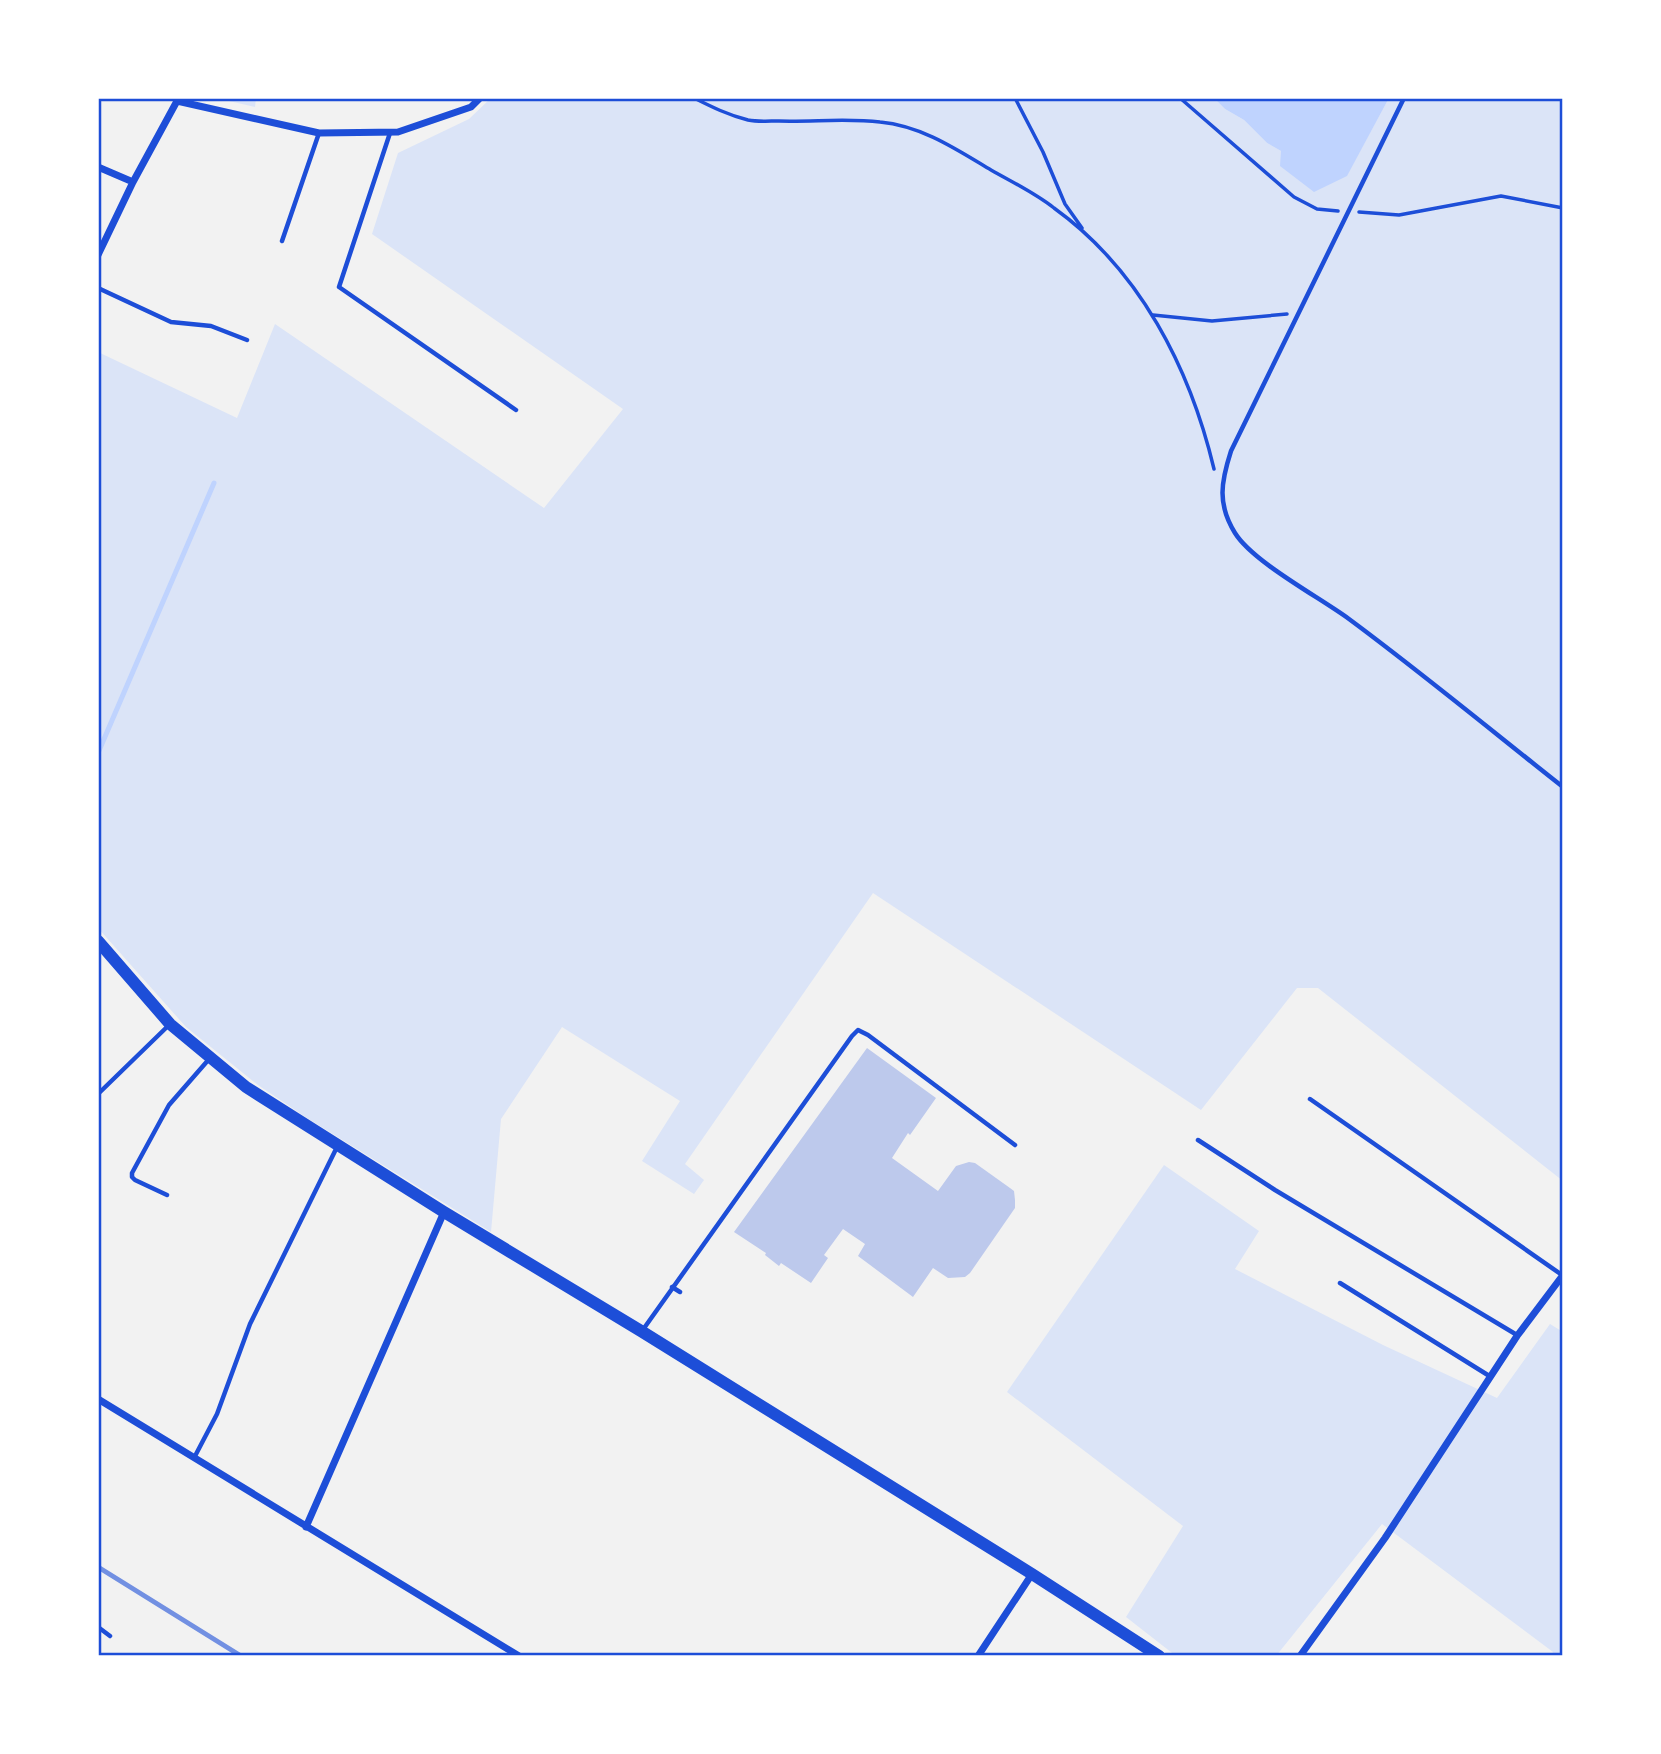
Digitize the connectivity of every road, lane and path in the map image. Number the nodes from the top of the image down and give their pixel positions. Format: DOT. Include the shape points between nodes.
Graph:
graph roads {
  1 [pos="480,98"];
  2 [pos="694,98"];
  3 [pos="1015,98"];
  4 [pos="1180,98"];
  5 [pos="1404,98"];
  6 [pos="178,99"];
  7 [pos="390,132"];
  8 [pos="319,134"];
  9 [pos="98,167"];
  10 [pos="133,181"];
  11 [pos="1563,208"];
  12 [pos="1349,211"];
  13 [pos="1087,235"];
  14 [pos="282,241"];
  15 [pos="98,255"];
  16 [pos="98,288"];
  17 [pos="1300,311"];
  18 [pos="1153,314"];
  19 [pos="247,341"];
  20 [pos="516,410"];
  21 [pos="1222,505"];
  22 [pos="1563,787"];
  23 [pos="98,941"];
  24 [pos="170,1024"];
  25 [pos="211,1057"];
  26 [pos="98,1094"];
  27 [pos="1310,1099"];
  28 [pos="1198,1140"];
  29 [pos="338,1145"];
  30 [pos="1015,1145"];
  31 [pos="167,1195"];
  32 [pos="444,1212"];
  33 [pos="703,1243"];
  34 [pos="709,1248"];
  35 [pos="1563,1275"];
  36 [pos="1340,1283"];
  37 [pos="672,1287"];
  38 [pos="680,1292"];
  39 [pos="641,1331"];
  40 [pos="1517,1336"];
  41 [pos="1492,1377"];
  42 [pos="98,1399"];
  43 [pos="194,1458"];
  44 [pos="306,1527"];
  45 [pos="1032,1574"];
  46 [pos="98,1628"];
  47 [pos="110,1636"];
  48 [pos="519,1656"];
  49 [pos="978,1656"];
  50 [pos="1159,1656"];
  51 [pos="1300,1656"];
  1 -- 7 [label="street" via="471,107"];
  2 -- 13 [label="path" via="751,121 881,122 918,131 1053,207"];
  3 -- 13 [label="path" via="1065,204"];
  4 -- 12 [label="path" via="1294,197 1317,209"];
  5 -- 12 [label="lane"];
  6 -- 8 [label="street"];
  6 -- 10 [label="street"];
  7 -- 8 [label="street"];
  7 -- 20 [label="lane" via="339,287"];
  8 -- 14 [label="lane"];
  9 -- 10 [label="street"];
  10 -- 15 [label="street"];
  11 -- 12 [label="path" via="1501,196 1399,215"];
  12 -- 17 [label="lane"];
  13 -- 18 [label="path"];
  16 -- 19 [label="lane" via="171,322 211,326"];
  17 -- 18 [label="path" via="1212,321"];
  17 -- 21 [label="lane" via="1231,452 1222,478"];
  18 -- 21 [label="path" via="1173,349 1205,428"];
  21 -- 22 [label="lane" via="1236,534 1254,554 1348,618"];
  23 -- 24 [label="main road"];
  24 -- 25 [label="main road"];
  24 -- 26 [label="lane"];
  25 -- 29 [label="main road" via="246,1087"];
  25 -- 31 [label="lane" via="169,1105 132,1173 135,1180"];
  27 -- 35 [label="lane"];
  28 -- 40 [label="lane"];
  29 -- 32 [label="main road"];
  29 -- 43 [label="lane" via="250,1324 217,1414"];
  30 -- 33 [label="lane" via="858,1030"];
  32 -- 39 [label="main road"];
  32 -- 44 [label="street"];
  33 -- 34 [label="lane"];
  33 -- 37 [label="lane"];
  35 -- 40 [label="street"];
  36 -- 41 [label="lane"];
  37 -- 38 [label="lane"];
  37 -- 39 [label="lane"];
  39 -- 45 [label="main road"];
  40 -- 41 [label="street"];
  41 -- 51 [label="street"];
  42 -- 43 [label="street"];
  43 -- 44 [label="street"];
  44 -- 48 [label="street"];
  45 -- 49 [label="street"];
  45 -- 50 [label="main road"];
  46 -- 47 [label="lane"];
}
